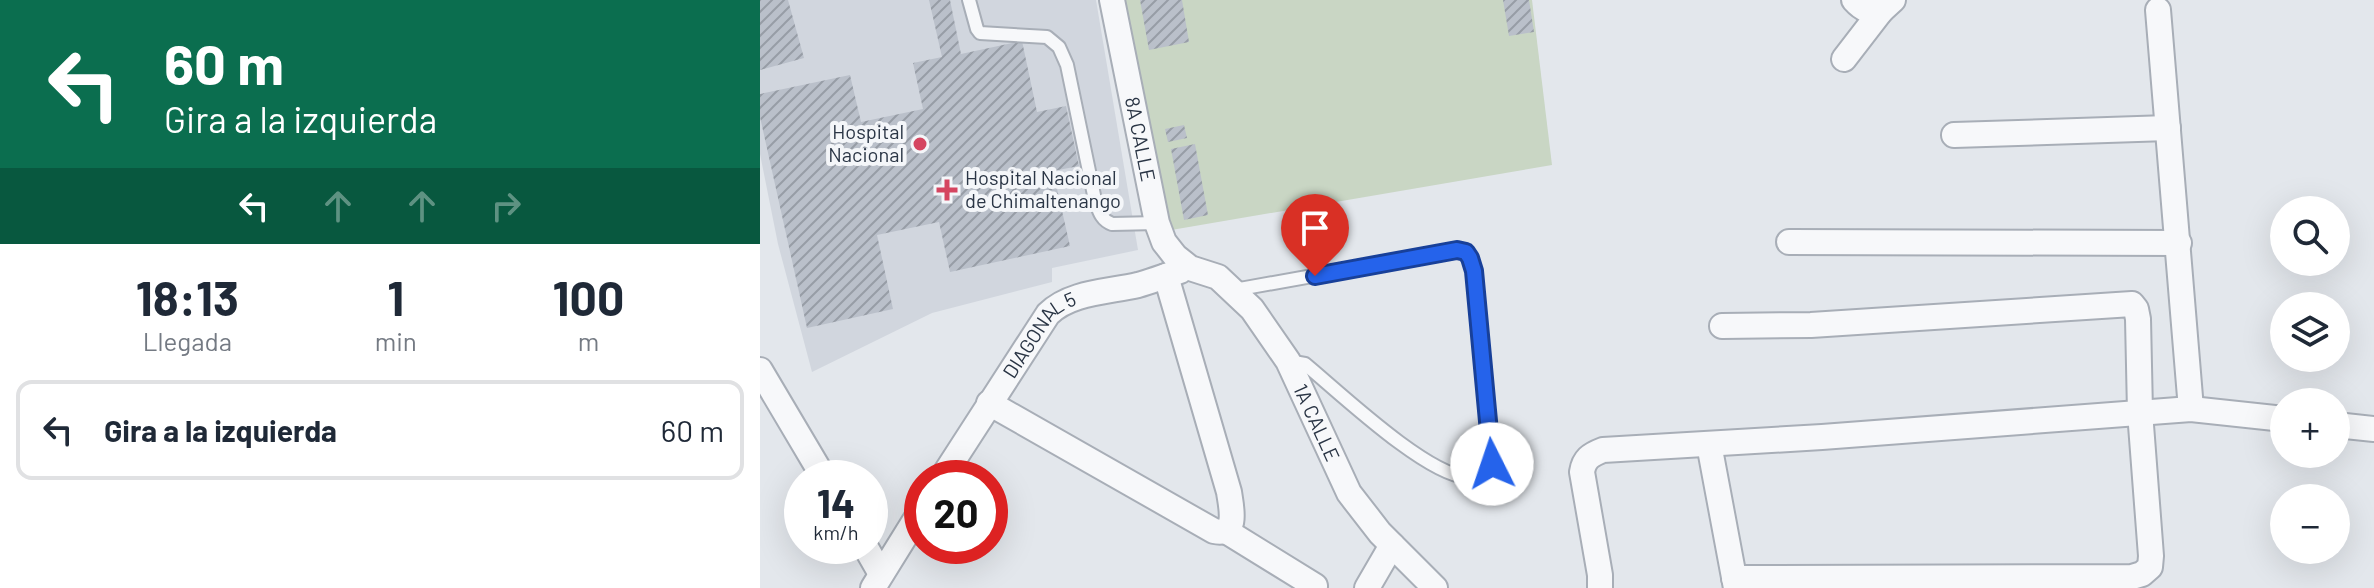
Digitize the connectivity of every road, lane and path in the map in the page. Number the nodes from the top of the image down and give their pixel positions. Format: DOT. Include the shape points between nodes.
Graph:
graph roads {
  1 [pos="969,0"];
  2 [pos="1112,0"];
  3 [pos="1854,0"];
  4 [pos="1887,5"];
  5 [pos="2158,10"];
  6 [pos="1844,59"];
  7 [pos="2168,128"];
  8 [pos="1954,135"];
  9 [pos="1157,223"];
  10 [pos="1789,242"];
  11 [pos="2179,243"];
  12 [pos="1190,268"];
  13 [pos="1166,276"];
  14 [pos="1232,290"];
  15 [pos="1722,326"];
  16 [pos="1288,361"];
  17 [pos="760,370"];
  18 [pos="989,403"];
  19 [pos="2191,409"];
  20 [pos="2140,412"];
  21 [pos="2270,417"];
  22 [pos="2350,426"];
  23 [pos="2374,429"];
  24 [pos="1709,444"];
  25 [pos="813,460"];
  26 [pos="953,460"];
  27 [pos="1226,531"];
  28 [pos="904,538"];
  29 [pos="1392,545"];
  30 [pos="877,581"];
  31 [pos="1735,583"];
  32 [pos="1315,586"];
  33 [pos="1367,588"];
  34 [pos="1435,588"];
  35 [pos="1600,588"];
  1 -- 9 [label="lane" via="980,33 1047,37 1059,47 1101,216 1112,224"];
  2 -- 9 [label="street, 8A CALLE"];
  3 -- 4 [label="street" via="1869,11"];
  4 -- 6 [label="street"];
  5 -- 7 [label="street"];
  7 -- 8 [label="street"];
  7 -- 11 [label="street"];
  9 -- 12 [label="street, 8A CALLE" via="1164,242"];
  10 -- 11 [label="street"];
  11 -- 19 [label="street"];
  12 -- 13 [label="street, DIAGONAL 5"];
  12 -- 14 [label="street, 1A CALLE" via="1218,277"];
  13 -- 18 [label="street, DIAGONAL 5" via="1058,304"];
  13 -- 27 [label="street" via="1229,492 1232,521"];
  14 -- 16 [label="street, 1A CALLE"];
  14 -- 16 [label="lane" via="1466,252 1474,271 1492,464 1470,477 1451,474 1411,451 1305,364"];
  15 -- 20 [label="street" via="2132,304 2138,319"];
  16 -- 29 [label="street, 1A CALLE" via="1349,493"];
  17 -- 25 [label="street"];
  18 -- 26 [label="street, DIAGONAL 5"];
  18 -- 27 [label="street" via="1214,531"];
  19 -- 20 [label="street"];
  19 -- 21 [label="street"];
  20 -- 24 [label="street"];
  20 -- 31 [label="street" via="2151,556 2150,567 2142,574"];
  22 -- 23 [label="street"];
  24 -- 31 [label="street"];
  24 -- 35 [label="street" via="1603,450 1584,462"];
  27 -- 32 [label="street"];
  28 -- 30 [label="street"];
  29 -- 33 [label="street"];
  29 -- 34 [label="street, 1A CALLE"];
}
